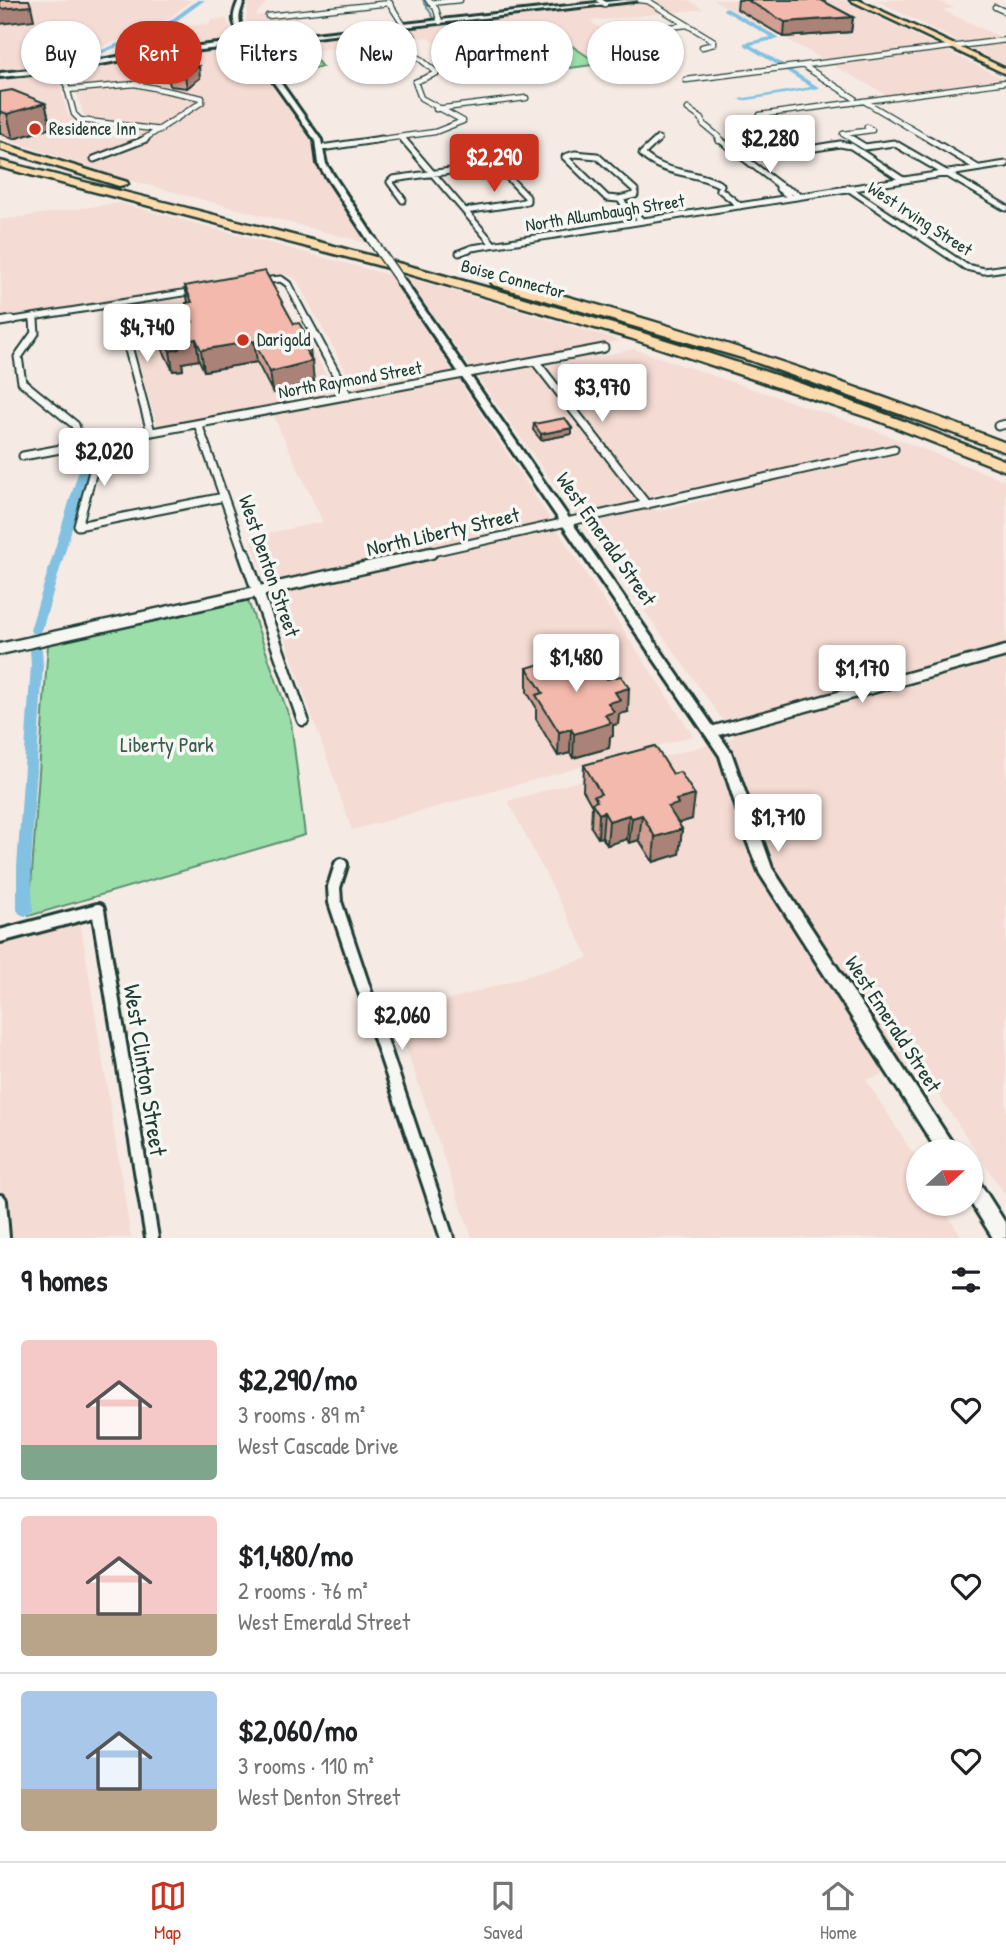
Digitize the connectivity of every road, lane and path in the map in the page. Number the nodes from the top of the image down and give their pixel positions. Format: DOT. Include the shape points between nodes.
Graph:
graph roads {
  1 [pos="242,0"];
  2 [pos="460,0"];
  3 [pos="639,0"];
  4 [pos="853,0"];
  5 [pos="861,0"];
  6 [pos="429,1"];
  7 [pos="389,2"];
  8 [pos="602,2"];
  9 [pos="869,2"];
  10 [pos="995,7"];
  11 [pos="1006,12"];
  12 [pos="268,16"];
  13 [pos="236,21"];
  14 [pos="398,21"];
  15 [pos="439,21"];
  16 [pos="448,21"];
  17 [pos="684,25"];
  18 [pos="687,25"];
  19 [pos="1006,40"];
  20 [pos="943,41"];
  21 [pos="216,46"];
  22 [pos="954,46"];
  23 [pos="702,47"];
  24 [pos="417,57"];
  25 [pos="101,61"];
  26 [pos="804,66"];
  27 [pos="1006,72"];
  28 [pos="21,73"];
  29 [pos="0,75"];
  30 [pos="686,80"];
  31 [pos="417,81"];
  32 [pos="1006,82"];
  33 [pos="66,84"];
  34 [pos="278,84"];
  35 [pos="414,84"];
  36 [pos="68,90"];
  37 [pos="526,98"];
  38 [pos="854,98"];
  39 [pos="864,101"];
  40 [pos="688,108"];
  41 [pos="436,109"];
  42 [pos="867,127"];
  43 [pos="160,130"];
  44 [pos="402,138"];
  45 [pos="659,139"];
  46 [pos="0,146"];
  47 [pos="321,148"];
  48 [pos="0,155"];
  49 [pos="94,159"];
  50 [pos="0,163"];
  51 [pos="1006,164"];
  52 [pos="978,168"];
  53 [pos="945,173"];
  54 [pos="432,174"];
  55 [pos="903,180"];
  56 [pos="779,185"];
  57 [pos="848,188"];
  58 [pos="801,196"];
  59 [pos="790,197"];
  60 [pos="163,198"];
  61 [pos="403,200"];
  62 [pos="619,200"];
  63 [pos="740,206"];
  64 [pos="1006,208"];
  65 [pos="465,211"];
  66 [pos="642,221"];
  67 [pos="493,244"];
  68 [pos="459,253"];
  69 [pos="1006,268"];
  70 [pos="250,282"];
  71 [pos="200,290"];
  72 [pos="116,303"];
  73 [pos="34,317"];
  74 [pos="0,322"];
  75 [pos="604,348"];
  76 [pos="535,361"];
  77 [pos="465,374"];
  78 [pos="348,396"];
  79 [pos="198,424"];
  80 [pos="151,432"];
  81 [pos="101,442"];
  82 [pos="1006,448"];
  83 [pos="894,449"];
  84 [pos="23,456"];
  85 [pos="1006,466"];
  86 [pos="224,496"];
  87 [pos="647,505"];
  88 [pos="567,523"];
  89 [pos="257,591"];
  90 [pos="0,649"];
  91 [pos="1006,651"];
  92 [pos="303,720"];
  93 [pos="711,732"];
  94 [pos="341,865"];
  95 [pos="0,936"];
  96 [pos="941,1139"];
  97 [pos="0,1201"];
  98 [pos="984,1206"];
  99 [pos="3,1238"];
  100 [pos="152,1238"];
  101 [pos="446,1238"];
  102 [pos="1004,1238"];
  1 -- 13 [label="main road, West Emerald Street"];
  2 -- 6 [label="street"];
  3 -- 8 [label="main road"];
  3 -- 18 [label="street"];
  4 -- 20 [label="main road"];
  5 -- 9 [label="main road"];
  6 -- 15 [label="street"];
  7 -- 12 [label="street"];
  7 -- 14 [label="street"];
  8 -- 16 [label="main road"];
  9 -- 20 [label="main road"];
  10 -- 11 [label="street"];
  17 -- 18 [label="street"];
  18 -- 23 [label="street" via="714,41"];
  19 -- 22 [label="street"];
  20 -- 22 [label="main road"];
  21 -- 25 [label="main road"];
  22 -- 26 [label="street"];
  22 -- 27 [label="main road"];
  24 -- 31 [label="street" via="436,72"];
  26 -- 30 [label="street"];
  26 -- 38 [label="street"];
  28 -- 29 [label="main road"];
  32 -- 39 [label="street"];
  33 -- 36 [label="street"];
  34 -- 47 [label="main road, West Emerald Street"];
  35 -- 41 [label="street" via="419,97"];
  36 -- 43 [label="street" via="80,120"];
  36 -- 43 [label="street" via="135,84 202,98"];
  37 -- 41 [label="street"];
  39 -- 52 [label="street"];
  39 -- 55 [label="street" via="760,116 809,149 852,146"];
  40 -- 56 [label="street" via="719,141"];
  41 -- 44 [label="street" via="463,121 446,130"];
  42 -- 53 [label="street" via="872,130 843,134 865,148 894,143"];
  43 -- 49 [label="street" via="138,144"];
  44 -- 47 [label="street"];
  44 -- 54 [label="street"];
  45 -- 63 [label="street" via="642,154 655,167 712,178"];
  46 -- 60 [label="highway"];
  47 -- 77 [label="main road, West Emerald Street, bridge" via="326,172"];
  48 -- 60 [label="highway, Boise Connector"];
  50 -- 85 [label="highway, Boise Connector" via="557,311 904,426"];
  51 -- 52 [label="street, North Allumbaugh Street"];
  52 -- 53 [label="street, North Allumbaugh Street"];
  53 -- 55 [label="street, North Allumbaugh Street"];
  53 -- 64 [label="street"];
  54 -- 61 [label="street" via="390,182"];
  54 -- 65 [label="street"];
  54 -- 65 [label="street" via="494,167 527,197 527,201"];
  55 -- 57 [label="street, North Allumbaugh Street"];
  56 -- 58 [label="street"];
  56 -- 59 [label="street"];
  57 -- 58 [label="street, North Allumbaugh Street"];
  57 -- 69 [label="street, West Irving Street" via="966,267 978,271"];
  58 -- 59 [label="street, North Allumbaugh Street"];
  59 -- 63 [label="street, North Allumbaugh Street"];
  60 -- 82 [label="highway, Boise Connector" via="591,308 755,357"];
  62 -- 62 [label="street" via="607,198 565,156 597,156 635,190 635,195"];
  62 -- 66 [label="street"];
  63 -- 66 [label="street, North Allumbaugh Street"];
  65 -- 67 [label="street"];
  66 -- 67 [label="street, North Allumbaugh Street"];
  67 -- 68 [label="street, North Allumbaugh Street"];
  70 -- 78 [label="street" via="281,279 288,284"];
  71 -- 72 [label="street"];
  72 -- 73 [label="street"];
  72 -- 80 [label="street"];
  73 -- 74 [label="street"];
  73 -- 81 [label="street" via="35,332 18,357 22,382 75,425 79,440"];
  75 -- 76 [label="street, North Raymond Street"];
  76 -- 77 [label="street, North Raymond Street"];
  76 -- 87 [label="street"];
  77 -- 78 [label="street, North Raymond Street"];
  77 -- 88 [label="main road, West Emerald Street"];
  78 -- 79 [label="street, North Raymond Street"];
  79 -- 80 [label="street, North Raymond Street"];
  79 -- 86 [label="street, West Denton Street"];
  80 -- 81 [label="street, North Raymond Street"];
  81 -- 84 [label="street, North Raymond Street"];
  81 -- 86 [label="street" via="78,526"];
  83 -- 87 [label="street, North Liberty Street"];
  86 -- 89 [label="street, West Denton Street"];
  87 -- 88 [label="street, North Liberty Street"];
  88 -- 89 [label="street, North Liberty Street"];
  88 -- 93 [label="main road, West Emerald Street"];
  89 -- 90 [label="street, North Liberty Street"];
  89 -- 92 [label="street, West Denton Street"];
  91 -- 93 [label="street"];
  93 -- 96 [label="main road, West Emerald Street" via="737,780 751,839 765,870"];
  94 -- 101 [label="street" via="335,902"];
  95 -- 100 [label="street, West Clinton Street" via="98,910"];
  97 -- 99 [label="street"];
  98 -- 102 [label="main road"];
}
